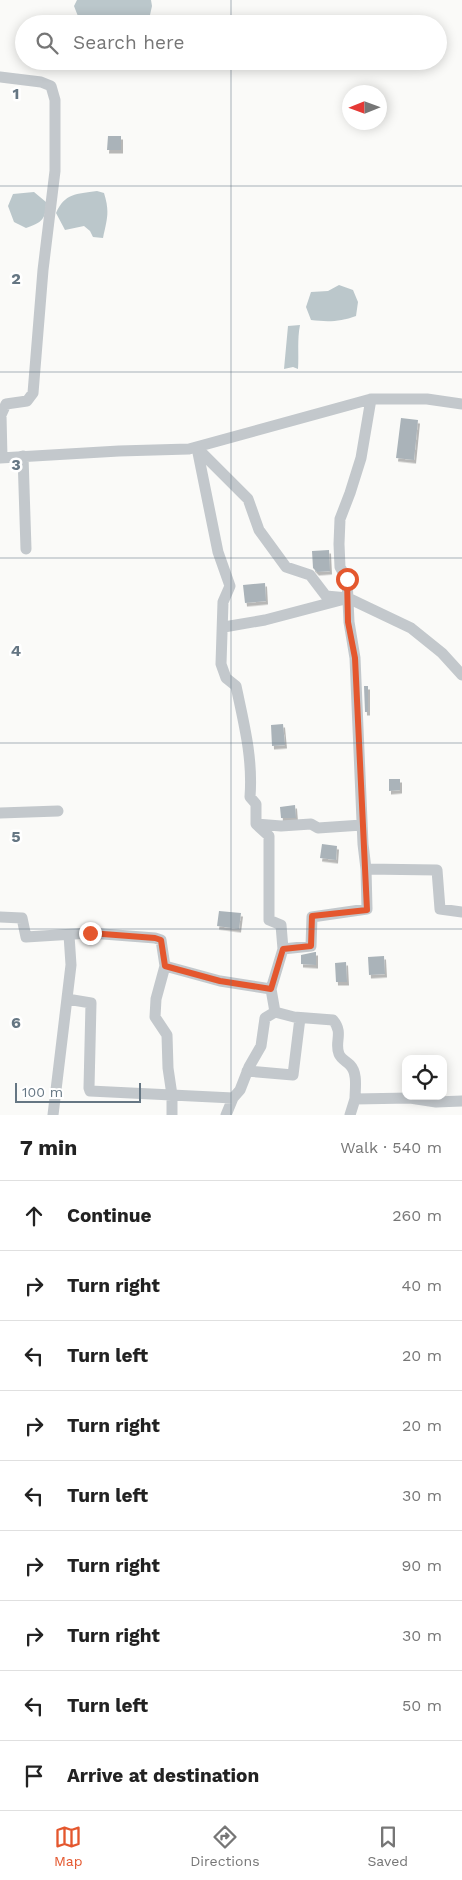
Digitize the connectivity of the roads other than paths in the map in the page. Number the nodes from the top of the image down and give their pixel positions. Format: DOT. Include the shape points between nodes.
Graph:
graph roads {
  1 [pos="0,77"];
  2 [pos="371,399"];
  3 [pos="462,404"];
  4 [pos="197,448"];
  5 [pos="23,456"];
  6 [pos="1,458"];
  7 [pos="26,549"];
  8 [pos="348,598"];
  9 [pos="224,627"];
  10 [pos="462,675"];
  11 [pos="58,811"];
  12 [pos="0,813"];
  13 [pos="256,824"];
  14 [pos="362,825"];
  15 [pos="366,869"];
  16 [pos="462,912"];
  17 [pos="0,917"];
  18 [pos="69,936"];
  19 [pos="283,949"];
  20 [pos="165,966"];
  21 [pos="271,989"];
  22 [pos="67,999"];
  23 [pos="275,1012"];
  24 [pos="300,1018"];
  25 [pos="247,1071"];
  26 [pos="172,1095"];
  27 [pos="232,1098"];
  28 [pos="355,1099"];
  29 [pos="462,1102"];
  30 [pos="53,1115"];
  31 [pos="172,1115"];
  32 [pos="226,1115"];
  33 [pos="350,1115"];
  1 -- 6 [label="street" via="51,86 55,100 55,171 42,270 33,393 27,401 6,404 1,415"];
  2 -- 3 [label="street" via="427,399"];
  2 -- 4 [label="street"];
  2 -- 8 [label="street" via="361,458 340,519 340,567 347,579"];
  4 -- 5 [label="street"];
  4 -- 8 [label="street" via="248,499 259,530 286,567 310,575 326,596"];
  4 -- 9 [label="street" via="218,552 230,586 223,602"];
  5 -- 6 [label="street"];
  5 -- 7 [label="street"];
  8 -- 9 [label="street" via="265,620"];
  8 -- 10 [label="street" via="411,628"];
  8 -- 14 [label="street" via="348,622 355,658"];
  9 -- 13 [label="street" via="221,664 226,678 236,686 245,726 252,772 250,797 256,804"];
  11 -- 12 [label="street"];
  13 -- 14 [label="street" via="311,824 318,828"];
  13 -- 19 [label="street" via="269,836 268,920 282,925"];
  14 -- 15 [label="street"];
  15 -- 16 [label="street" via="437,870 440,909"];
  15 -- 19 [label="street" via="367,910 312,916 311,946"];
  17 -- 18 [label="street" via="22,918 26,937"];
  18 -- 20 [label="street" via="90,933 155,938 161,940"];
  18 -- 22 [label="street" via="71,965"];
  19 -- 21 [label="street"];
  20 -- 21 [label="street" via="220,981"];
  20 -- 26 [label="street" via="155,1017 168,1035"];
  21 -- 23 [label="street"];
  22 -- 26 [label="street" via="91,1003 90,1091"];
  22 -- 30 [label="street"];
  23 -- 24 [label="street"];
  23 -- 25 [label="street" via="265,1018 261,1046"];
  24 -- 25 [label="street" via="293,1075"];
  24 -- 28 [label="street" via="333,1020 337,1024 338,1052 354,1072"];
  25 -- 27 [label="street" via="240,1090"];
  26 -- 27 [label="street"];
  26 -- 31 [label="street"];
  27 -- 32 [label="street"];
  28 -- 29 [label="street" via="410,1098"];
  28 -- 33 [label="street"];
}
